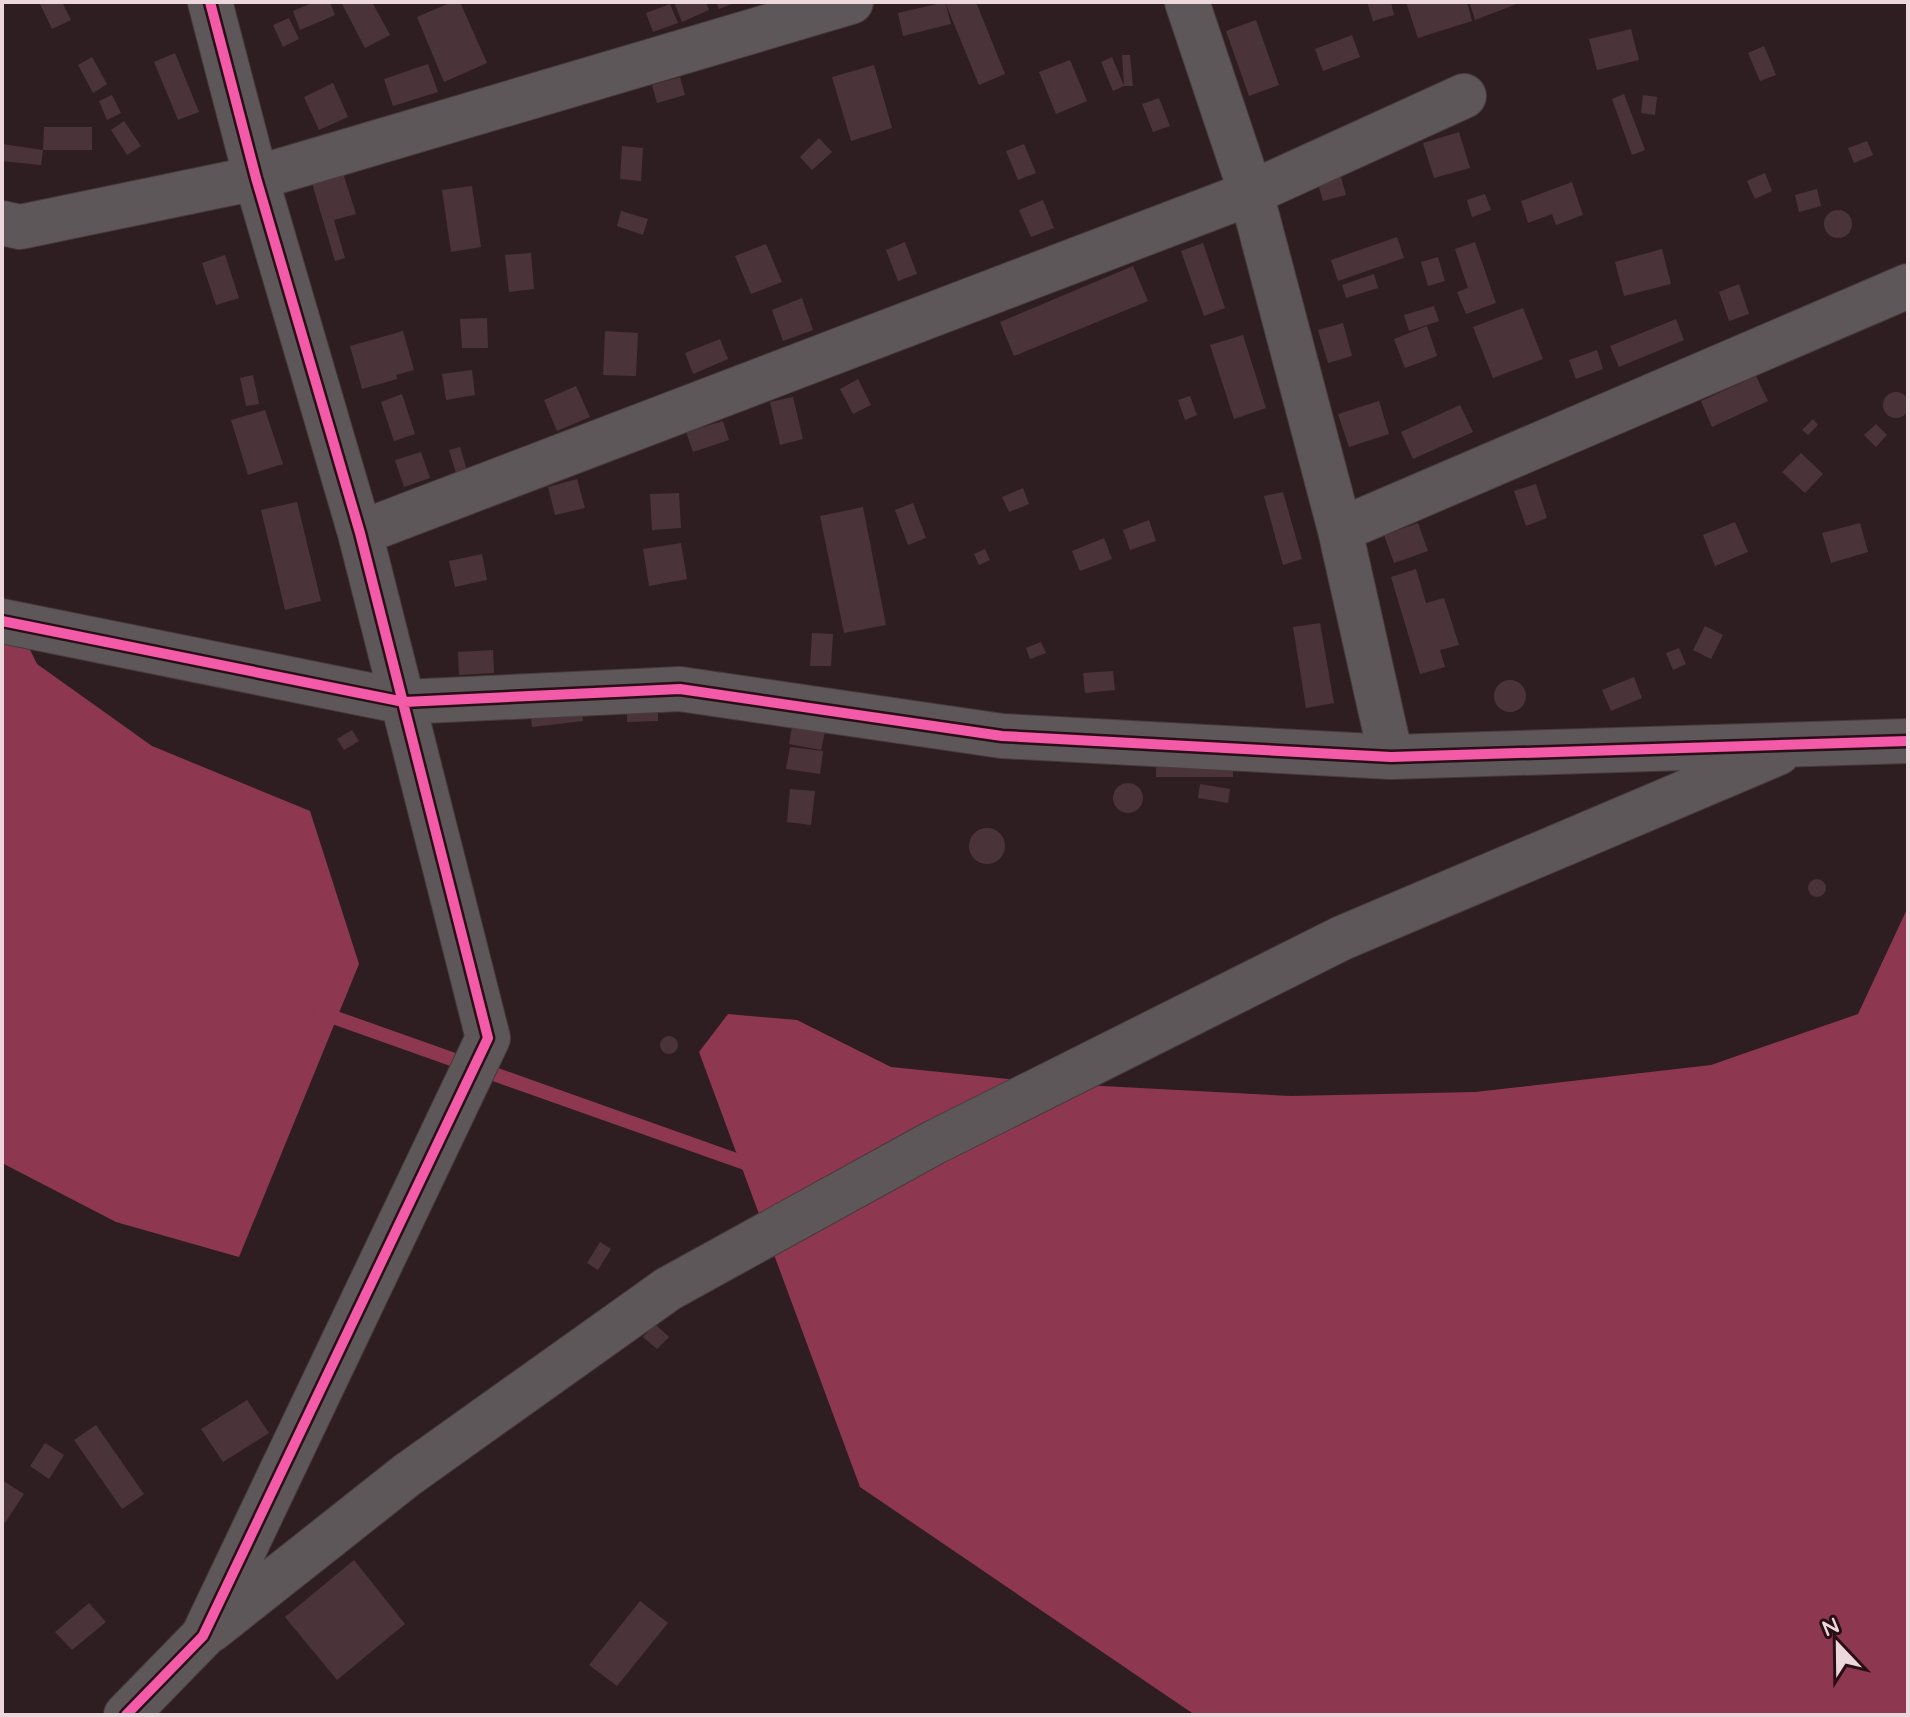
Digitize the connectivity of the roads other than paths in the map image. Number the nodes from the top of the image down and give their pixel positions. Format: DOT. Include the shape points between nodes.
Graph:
graph roads {
  1 [pos="210,2"];
  2 [pos="851,2"];
  3 [pos="1187,2"];
  4 [pos="1464,96"];
  5 [pos="256,178"];
  6 [pos="1251,193"];
  7 [pos="2,223"];
  8 [pos="1908,286"];
  9 [pos="1340,530"];
  10 [pos="360,533"];
  11 [pos="2,621"];
  12 [pos="404,702"];
  13 [pos="1908,741"];
  14 [pos="1800,744"];
  15 [pos="1391,757"];
  16 [pos="203,1636"];
  17 [pos="126,1715"];
  1 -- 5 [label="street"];
  2 -- 5 [label="street"];
  3 -- 6 [label="street"];
  4 -- 6 [label="street"];
  5 -- 7 [label="street" via="20,227"];
  5 -- 10 [label="street"];
  6 -- 9 [label="street"];
  6 -- 10 [label="street"];
  8 -- 9 [label="street"];
  9 -- 15 [label="street"];
  10 -- 12 [label="street"];
  11 -- 12 [label="street"];
  12 -- 15 [label="street" via="680,689 1002,736"];
  12 -- 16 [label="street" via="488,1038"];
  13 -- 14 [label="street"];
  14 -- 15 [label="street"];
  14 -- 16 [label="street" via="1342,938 933,1143 668,1289 407,1475"];
  16 -- 17 [label="street"];
}
